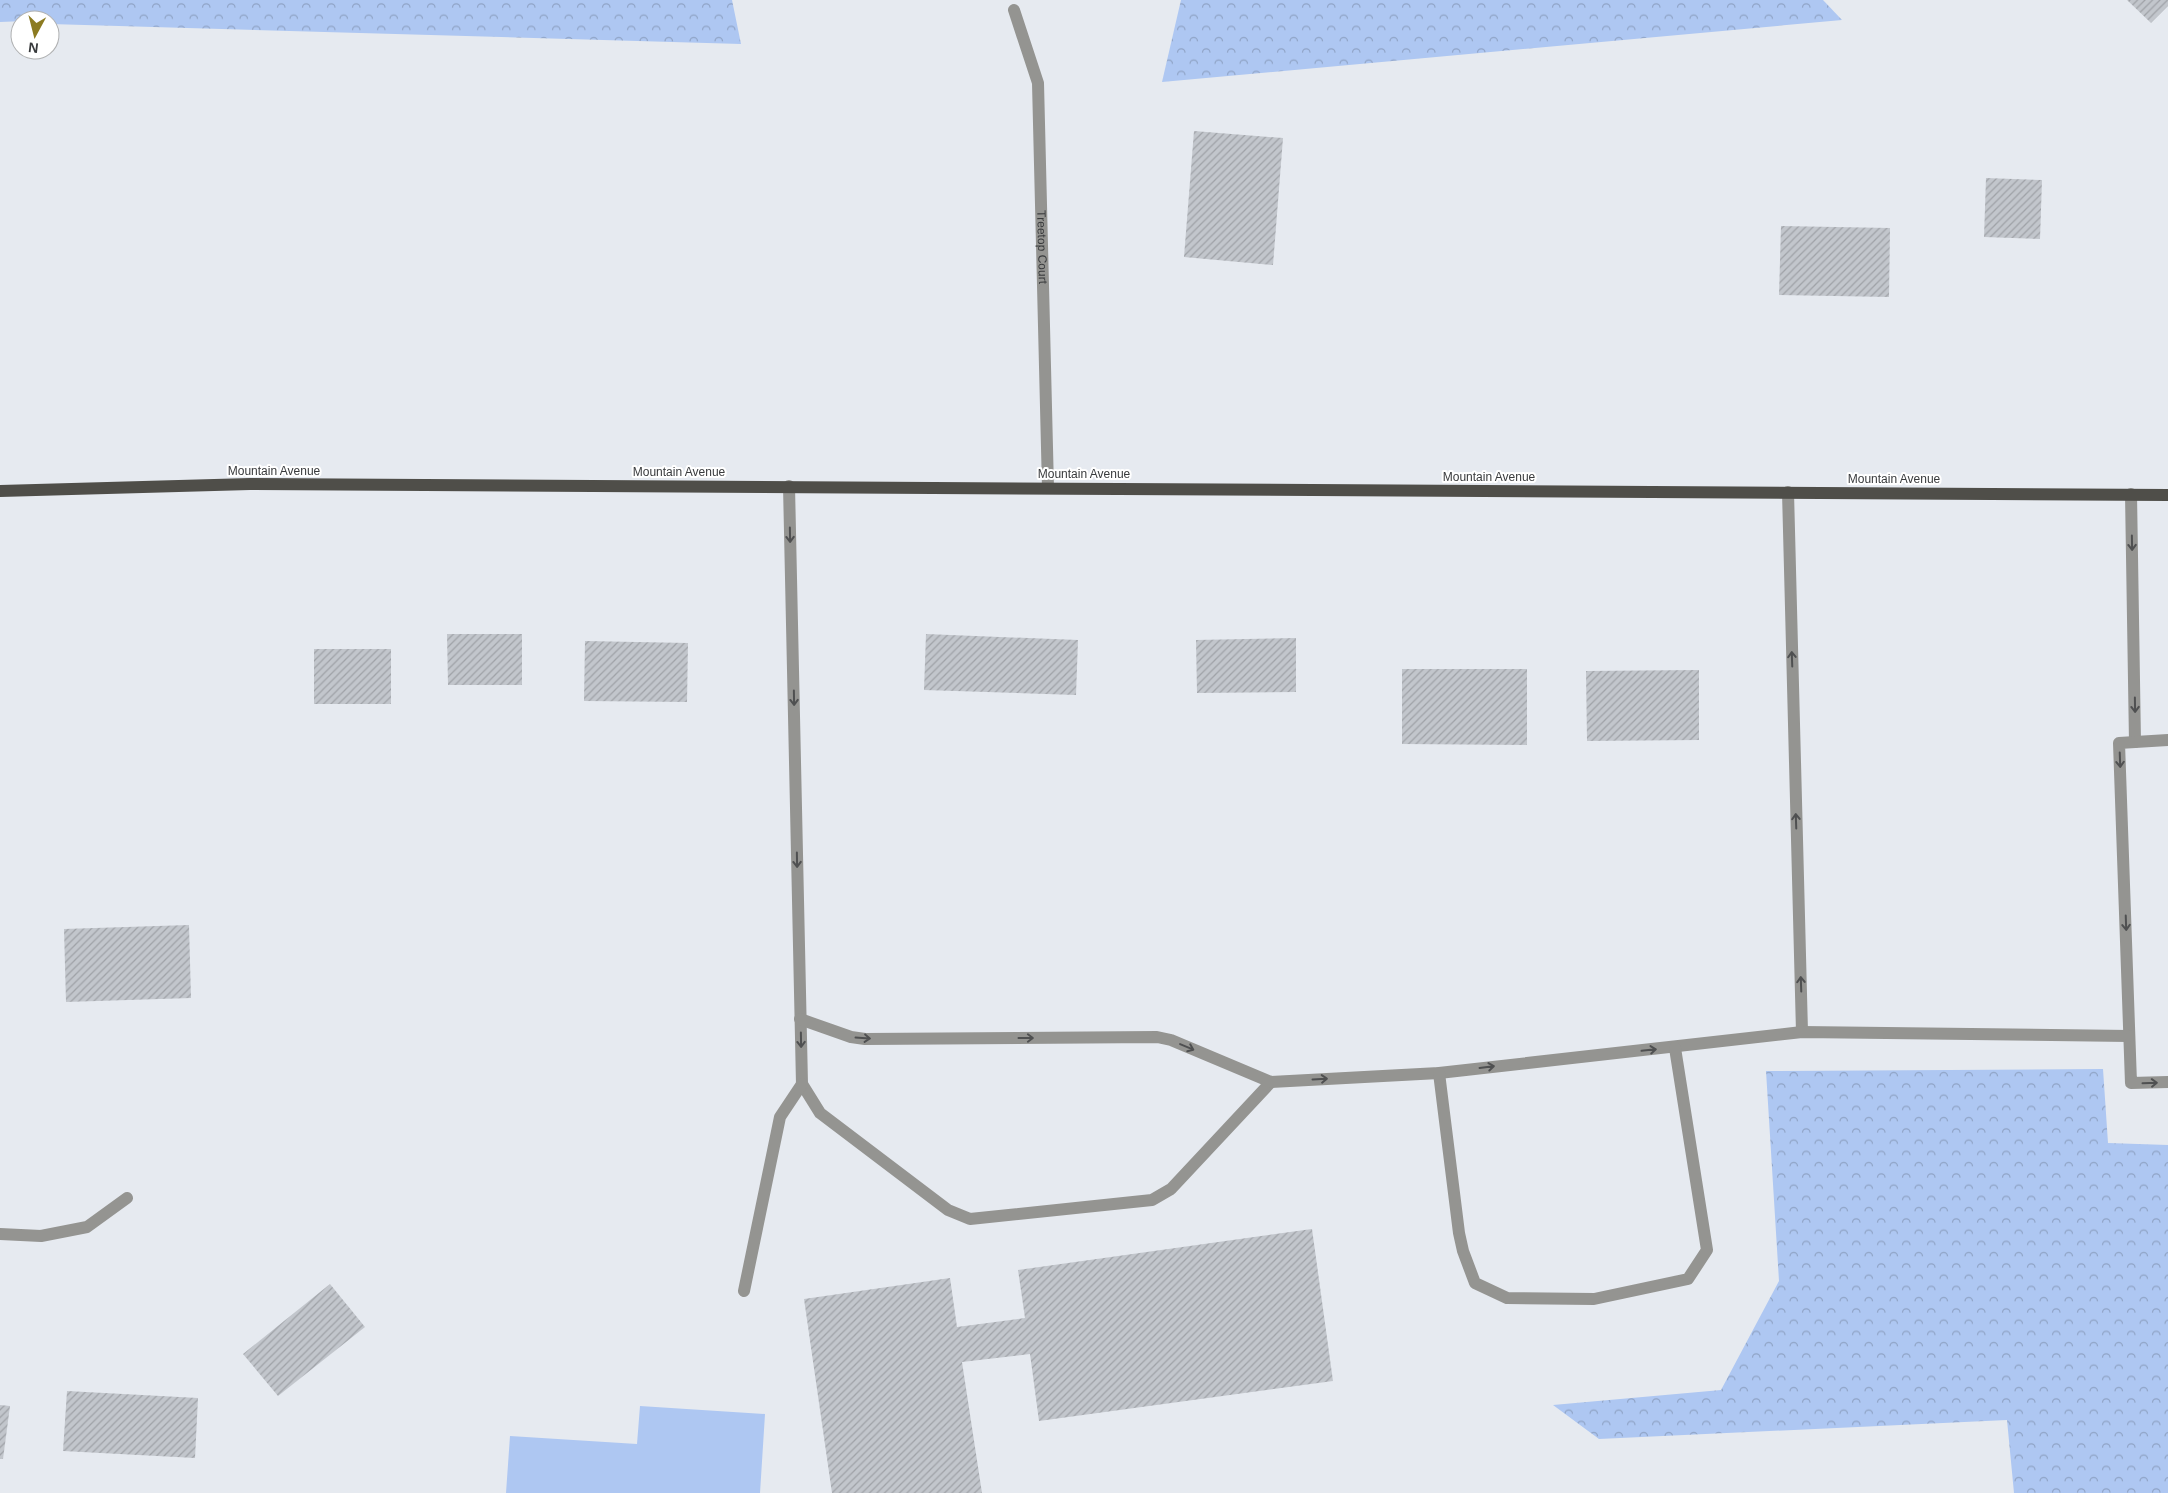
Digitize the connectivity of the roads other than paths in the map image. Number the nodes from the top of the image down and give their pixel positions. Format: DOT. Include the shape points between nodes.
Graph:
graph roads {
  1 [pos="1014,10"];
  2 [pos="789,486"];
  3 [pos="1048,488"];
  4 [pos="0,491"];
  5 [pos="1788,492"];
  6 [pos="2131,494"];
  7 [pos="2168,495"];
  8 [pos="2168,740"];
  9 [pos="2135,742"];
  10 [pos="800,1019"];
  11 [pos="1802,1032"];
  12 [pos="2129,1036"];
  13 [pos="1675,1048"];
  14 [pos="1439,1073"];
  15 [pos="1271,1082"];
  16 [pos="2168,1082"];
  17 [pos="802,1084"];
  18 [pos="127,1198"];
  19 [pos="0,1234"];
  20 [pos="744,1291"];
  1 -- 3 [label="street, Treetop Court" via="1038,83"];
  2 -- 3 [label="main road, Mountain Avenue"];
  2 -- 4 [label="main road, Mountain Avenue" via="250,484"];
  2 -- 10 [label="street, one-way"];
  3 -- 5 [label="main road, Mountain Avenue"];
  5 -- 6 [label="main road, Mountain Avenue"];
  11 -- 5 [label="street, one-way"];
  6 -- 7 [label="main road, Mountain Avenue"];
  6 -- 9 [label="street, one-way"];
  8 -- 9 [label="street"];
  9 -- 12 [label="street, one-way" via="2120,743"];
  10 -- 15 [label="street, one-way" via="851,1037 865,1038 1157,1037"];
  10 -- 17 [label="street, one-way"];
  11 -- 12 [label="street"];
  11 -- 13 [label="street"];
  12 -- 16 [label="street, one-way" via="2131,1083"];
  14 -- 13 [label="street, one-way"];
  13 -- 14 [label="street" via="1707,1250 1688,1279 1594,1299 1507,1298 1475,1283 1459,1233"];
  15 -- 14 [label="street, one-way"];
  15 -- 17 [label="street" via="1171,1189 1152,1200 970,1219 948,1210 820,1114"];
  17 -- 20 [label="street" via="780,1117"];
  18 -- 19 [label="street" via="87,1227 41,1236"];
}
